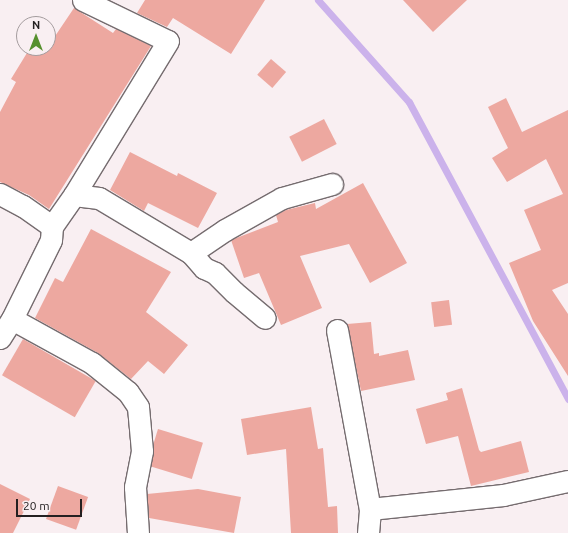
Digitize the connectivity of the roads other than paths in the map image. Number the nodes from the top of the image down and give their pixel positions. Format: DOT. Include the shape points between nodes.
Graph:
graph roads {
  1 [pos="84,0"];
  2 [pos="332,184"];
  3 [pos="0,194"];
  4 [pos="74,195"];
  5 [pos="52,226"];
  6 [pos="191,253"];
  7 [pos="265,318"];
  8 [pos="12,319"];
  9 [pos="337,330"];
  10 [pos="0,338"];
  11 [pos="568,481"];
  12 [pos="370,509"];
  13 [pos="138,533"];
  14 [pos="368,533"];
  1 -- 4 [label="street" via="168,41"];
  2 -- 6 [label="street" via="282,198 225,230"];
  3 -- 5 [label="street"];
  4 -- 5 [label="street"];
  4 -- 6 [label="street" via="99,198"];
  5 -- 8 [label="street" via="51,240"];
  6 -- 7 [label="street" via="204,268 215,273"];
  8 -- 10 [label="street"];
  8 -- 13 [label="street" via="92,362 128,392 138,407 142,451 135,487"];
  9 -- 12 [label="street"];
  11 -- 12 [label="street" via="503,495"];
  12 -- 14 [label="street"];
}
